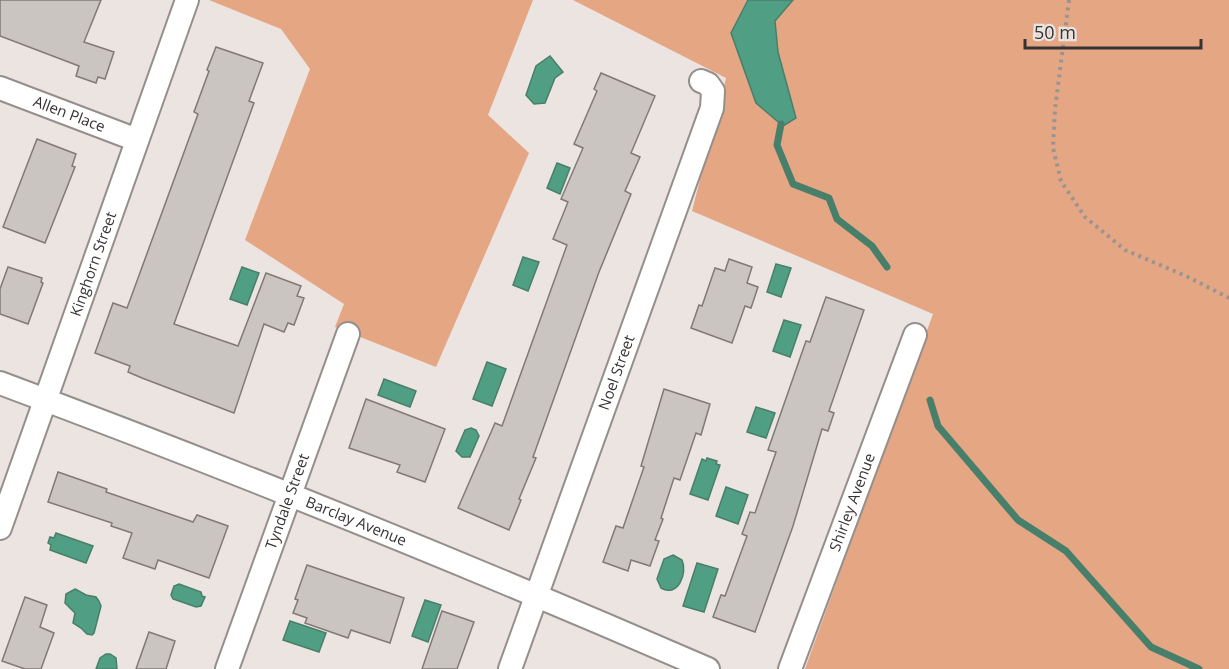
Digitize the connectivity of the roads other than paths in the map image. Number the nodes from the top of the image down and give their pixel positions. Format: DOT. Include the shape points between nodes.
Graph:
graph roads {
  1 [pos="187,0"];
  2 [pos="701,81"];
  3 [pos="0,88"];
  4 [pos="137,140"];
  5 [pos="348,334"];
  6 [pos="915,335"];
  7 [pos="0,383"];
  8 [pos="45,399"];
  9 [pos="289,494"];
  10 [pos="0,528"];
  11 [pos="536,594"];
  12 [pos="227,669"];
  13 [pos="510,669"];
  14 [pos="708,669"];
  15 [pos="790,669"];
  1 -- 4 [label="street, Kinghorn Street"];
  2 -- 11 [label="street, Noel Street" via="713,91 712,108"];
  3 -- 4 [label="street, Allen Place"];
  4 -- 8 [label="street, Kinghorn Street"];
  5 -- 9 [label="street, Tyndale Street"];
  6 -- 15 [label="street, Shirley Avenue"];
  7 -- 8 [label="street, Barclay Avenue"];
  8 -- 9 [label="street, Barclay Avenue"];
  8 -- 10 [label="street, Kinghorn Street"];
  9 -- 11 [label="street, Barclay Avenue"];
  9 -- 12 [label="street, Tyndale Street"];
  11 -- 13 [label="street, Noel Street"];
  11 -- 14 [label="street, Barclay Avenue"];
}
